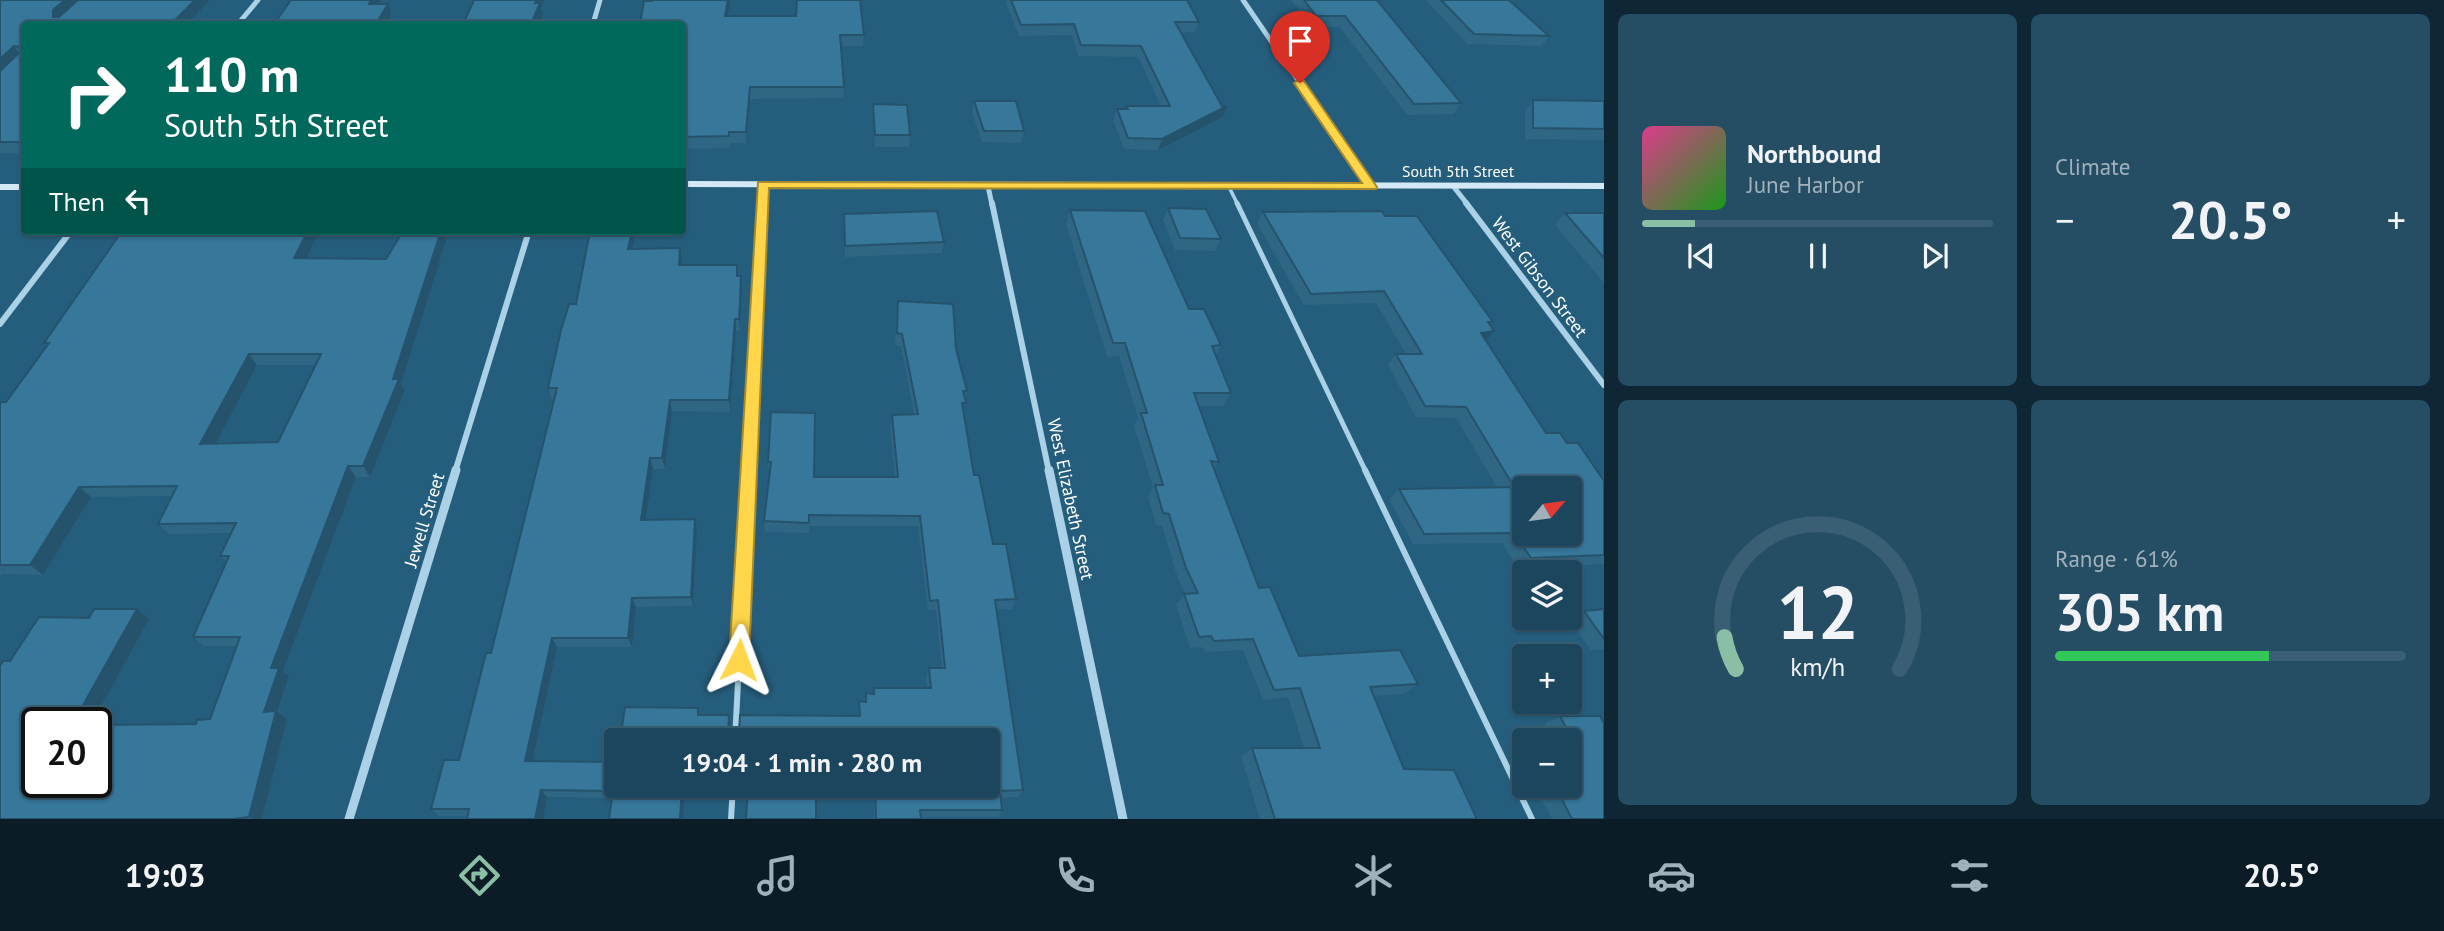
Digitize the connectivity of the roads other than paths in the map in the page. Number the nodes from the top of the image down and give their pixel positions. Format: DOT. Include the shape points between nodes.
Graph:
graph roads {
  1 [pos="258,0"];
  2 [pos="600,0"];
  3 [pos="1243,0"];
  4 [pos="240,21"];
  5 [pos="594,21"];
  6 [pos="686,184"];
  7 [pos="763,184"];
  8 [pos="988,186"];
  9 [pos="1604,186"];
  10 [pos="0,187"];
  11 [pos="21,187"];
  12 [pos="1229,187"];
  13 [pos="1371,187"];
  14 [pos="1453,187"];
  15 [pos="68,235"];
  16 [pos="528,235"];
  17 [pos="0,324"];
  18 [pos="1604,385"];
  19 [pos="736,728"];
  20 [pos="732,798"];
  21 [pos="349,819"];
  22 [pos="731,819"];
  23 [pos="1124,819"];
  24 [pos="1532,819"];
  1 -- 4 [label="street"];
  2 -- 5 [label="street"];
  3 -- 13 [label="street"];
  6 -- 7 [label="street, South 5th Street"];
  7 -- 8 [label="street, South 5th Street"];
  7 -- 19 [label="lane"];
  8 -- 12 [label="street, South 5th Street"];
  8 -- 23 [label="street, West Elizabeth Street"];
  9 -- 14 [label="street, South 5th Street"];
  10 -- 11 [label="street"];
  12 -- 13 [label="street, South 5th Street"];
  12 -- 24 [label="lane"];
  13 -- 14 [label="street, South 5th Street"];
  14 -- 18 [label="street, West Gibson Street"];
  15 -- 17 [label="street"];
  16 -- 21 [label="street, Jewell Street"];
  20 -- 22 [label="lane"];
}
